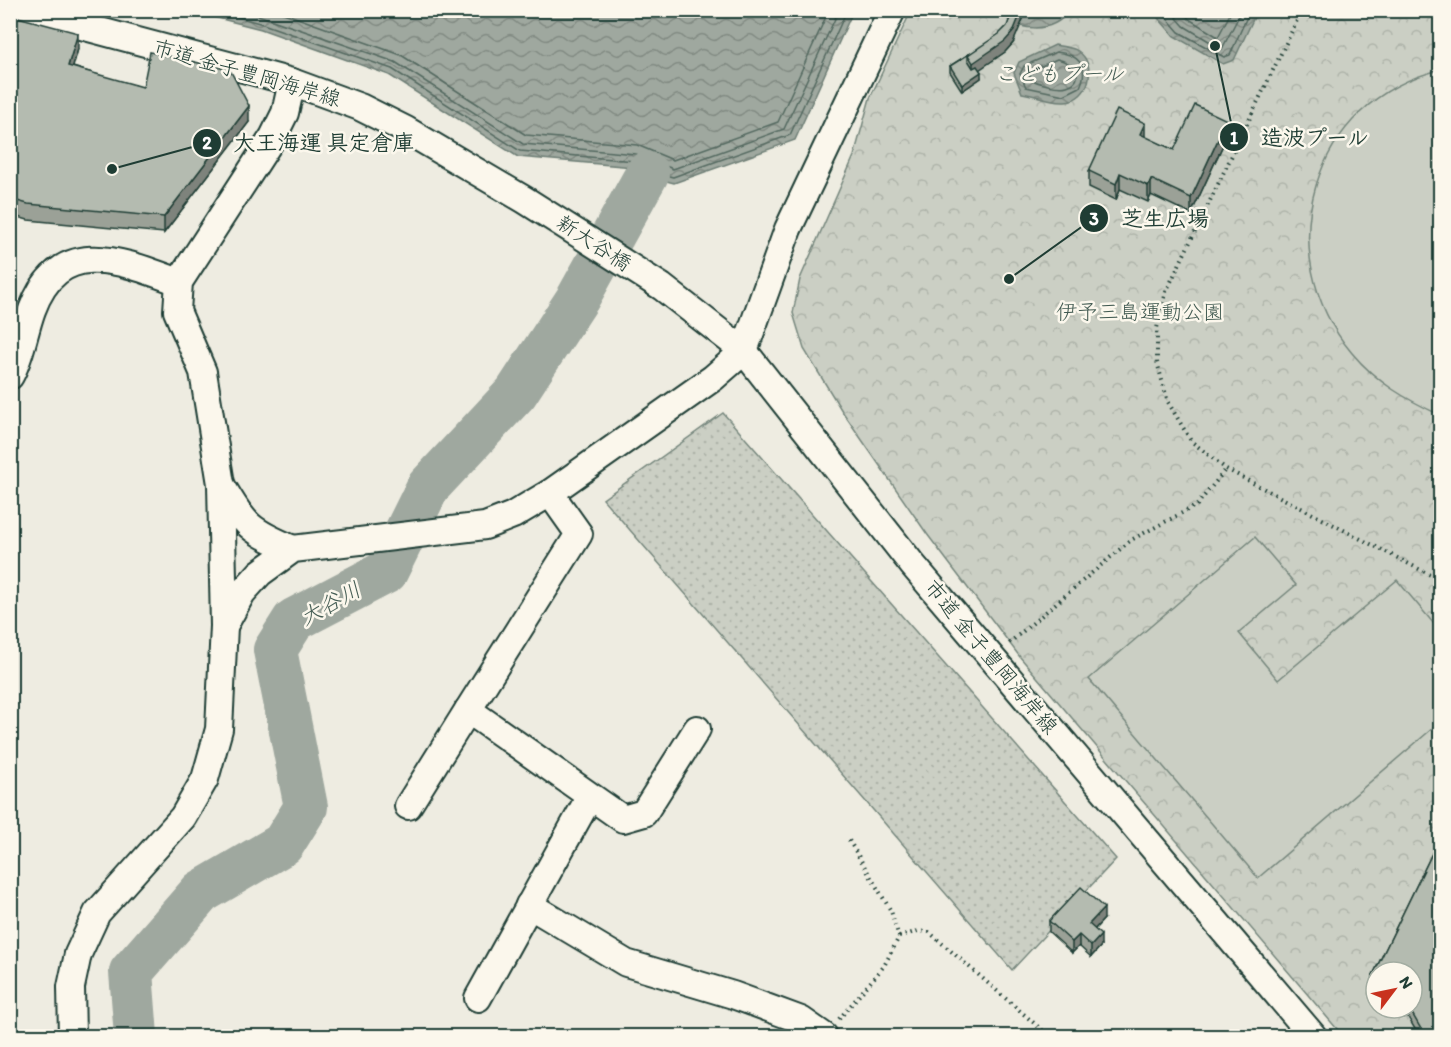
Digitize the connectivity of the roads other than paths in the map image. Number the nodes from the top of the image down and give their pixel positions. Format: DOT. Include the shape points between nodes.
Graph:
graph roads {
  1 [pos="21,10"];
  2 [pos="892,10"];
  3 [pos="292,82"];
  4 [pos="525,200"];
  5 [pos="179,282"];
  6 [pos="662,287"];
  7 [pos="744,351"];
  8 [pos="10,376"];
  9 [pos="221,484"];
  10 [pos="550,493"];
  11 [pos="292,549"];
  12 [pos="224,626"];
  13 [pos="468,710"];
  14 [pos="697,729"];
  15 [pos="589,798"];
  16 [pos="408,806"];
  17 [pos="529,905"];
  18 [pos="478,998"];
  19 [pos="828,1032"];
  20 [pos="1309,1035"];
  21 [pos="72,1036"];
  1 -- 3 [label="street, 市道 金子豊岡海岸線"];
  2 -- 7 [label="street" via="788,229"];
  3 -- 4 [label="street, 市道 金子豊岡海岸線" via="397,125"];
  3 -- 5 [label="street" via="285,113 273,137"];
  4 -- 6 [label="street, 新大谷橋"];
  5 -- 8 [label="street" via="103,258 70,263 55,272 32,308"];
  5 -- 9 [label="street" via="177,311 203,372"];
  6 -- 7 [label="street, 市道 金子豊岡海岸線"];
  7 -- 10 [label="street" via="713,378"];
  7 -- 20 [label="street, 市道 金子豊岡海岸線" via="912,564"];
  9 -- 11 [label="street" via="237,513 257,534"];
  9 -- 12 [label="street"];
  10 -- 11 [label="street" via="485,526"];
  10 -- 13 [label="street" via="579,534"];
  11 -- 12 [label="street" via="248,586"];
  12 -- 21 [label="street" via="219,729 205,779 183,816 97,913 78,954 72,987"];
  13 -- 15 [label="street"];
  13 -- 16 [label="street"];
  14 -- 15 [label="street" via="644,813 622,819"];
  15 -- 17 [label="street"];
  17 -- 18 [label="street"];
  17 -- 19 [label="street" via="626,963 742,998"];
}
